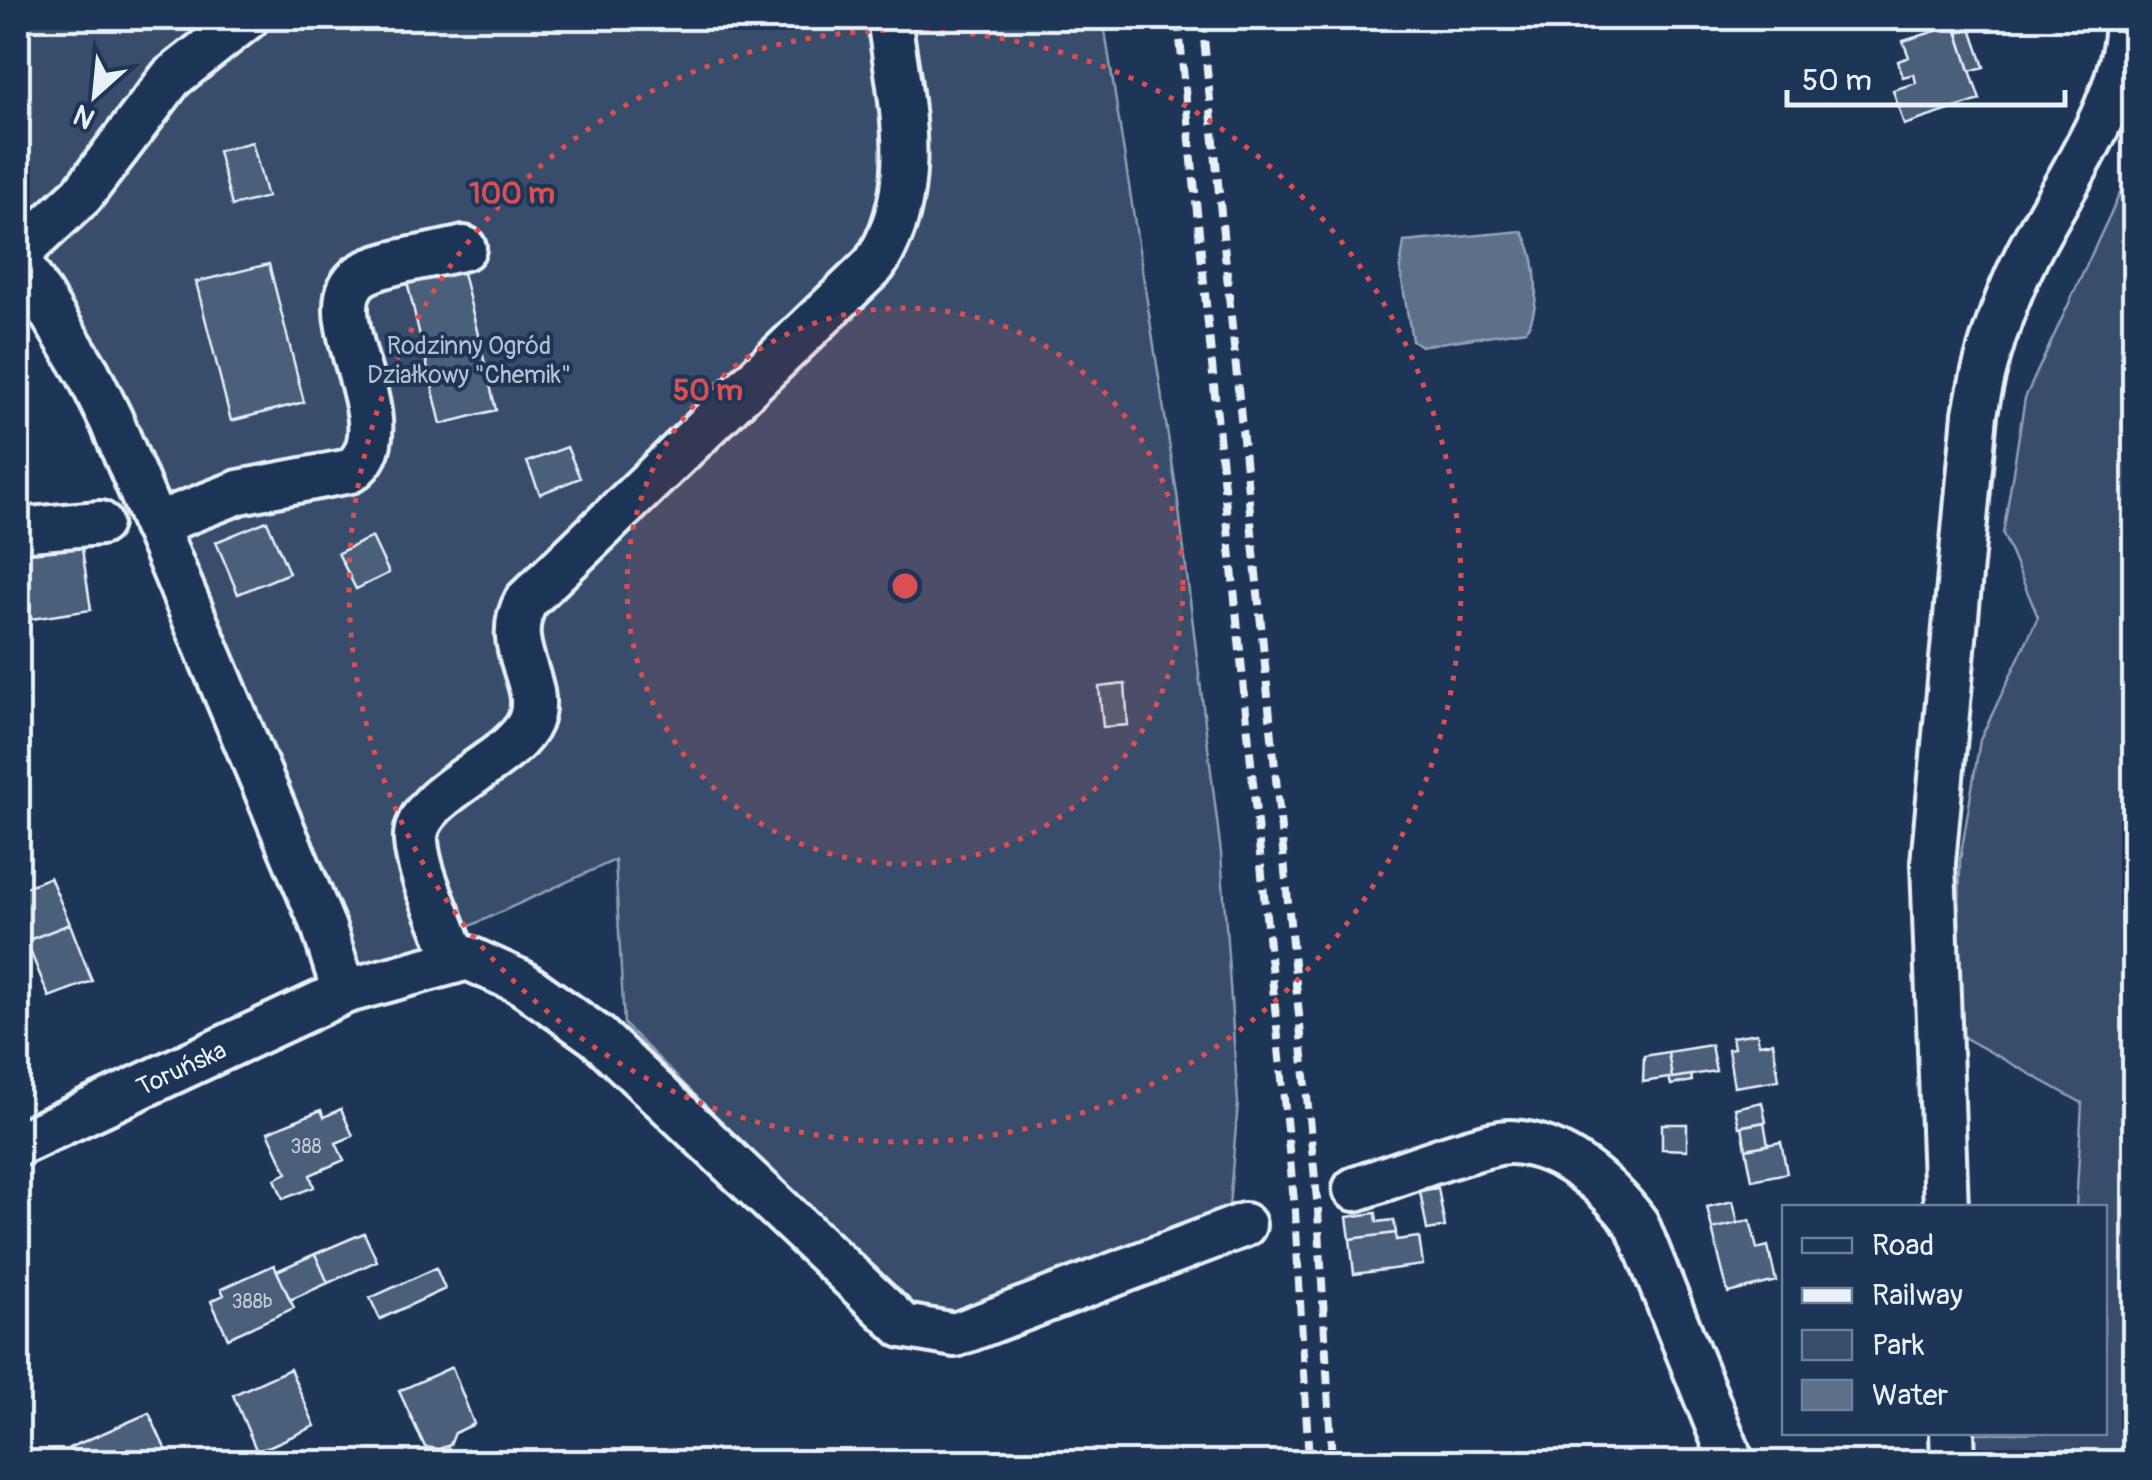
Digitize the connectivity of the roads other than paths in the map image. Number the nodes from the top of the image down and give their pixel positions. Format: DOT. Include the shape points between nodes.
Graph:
graph roads {
  1 [pos="246,18"];
  2 [pos="890,18"];
  3 [pos="2127,18"];
  4 [pos="464,248"];
  5 [pos="18,256"];
  6 [pos="100,523"];
  7 [pos="154,525"];
  8 [pos="18,530"];
  9 [pos="455,958"];
  10 [pos="344,992"];
  11 [pos="18,1144"];
  12 [pos="1355,1189"];
  13 [pos="1946,1205"];
  14 [pos="1244,1226"];
  15 [pos="1952,1435"];
  16 [pos="1732,1462"];
  17 [pos="1954,1462"];
  1 -- 5 [label="street" via="171,78 82,195"];
  2 -- 9 [label="street" via="906,160 890,240 874,265 526,601 515,629 532,697 530,722 428,811 416,832"];
  3 -- 13 [label="street" via="2111,96 1999,317 1972,432 1933,863"];
  4 -- 7 [label="street" via="365,273 350,288 346,310 370,425 358,466 238,492"];
  5 -- 7 [label="street" via="88,373"];
  6 -- 8 [label="street"];
  7 -- 10 [label="street" via="324,928"];
  9 -- 10 [label="street, Toruńska"];
  9 -- 14 [label="street" via="495,966 597,1036 903,1326 955,1335"];
  10 -- 11 [label="street, Toruńska"];
  12 -- 16 [label="street" via="1507,1141 1560,1156 1594,1179 1637,1224"];
  15 -- 17 [label="street"];
}
